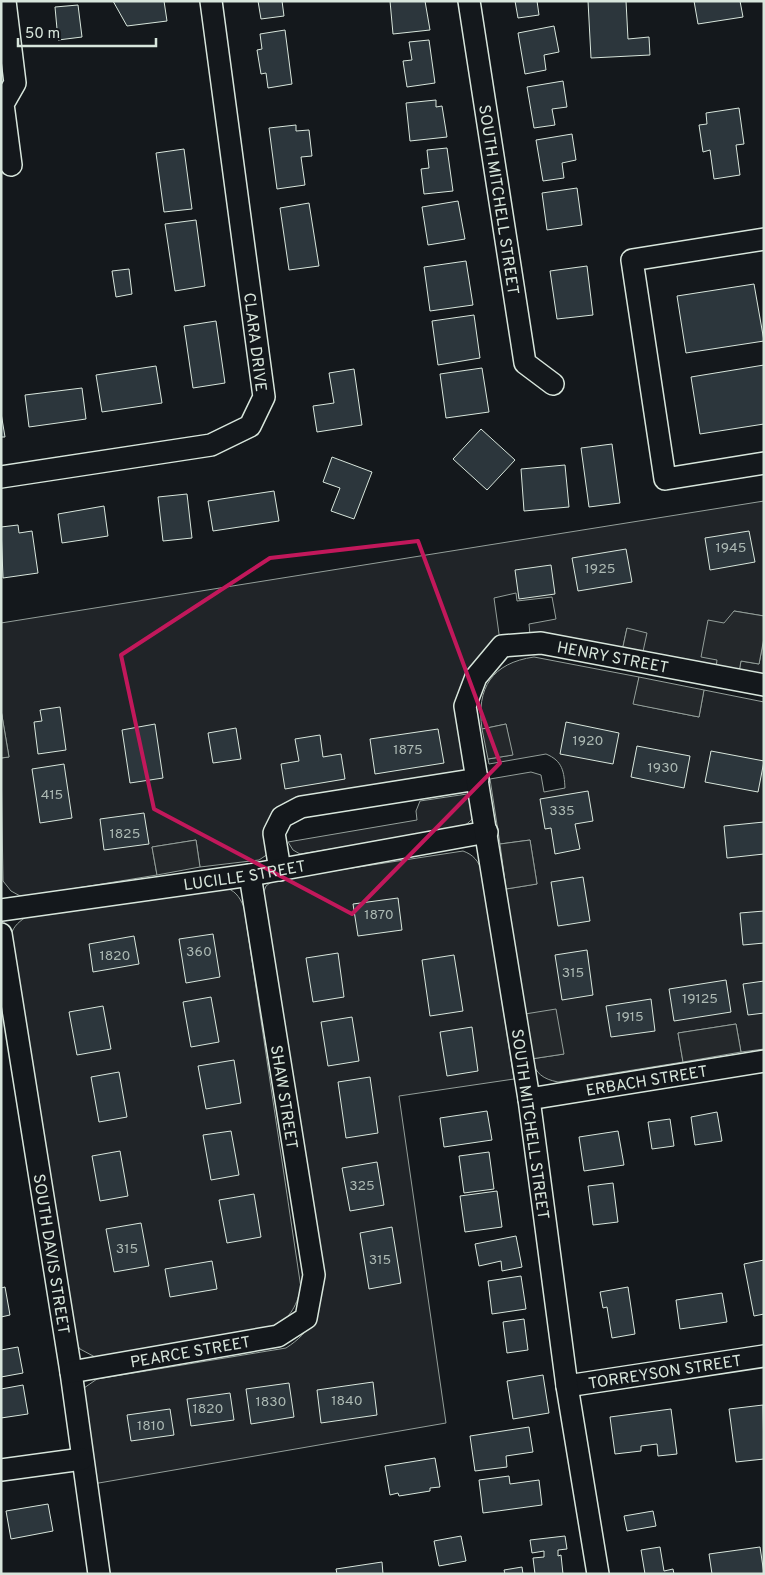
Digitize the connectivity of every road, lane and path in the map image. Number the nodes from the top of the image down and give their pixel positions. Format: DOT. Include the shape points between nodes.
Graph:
graph roads {
  1 [pos="5,1"];
  2 [pos="211,1"];
  3 [pos="470,1"];
  4 [pos="11,166"];
  5 [pos="764,239"];
  6 [pos="553,384"];
  7 [pos="764,463"];
  8 [pos="1,477"];
  9 [pos="476,677"];
  10 [pos="764,685"];
  11 [pos="478,779"];
  12 [pos="487,832"];
  13 [pos="280,870"];
  14 [pos="250,875"];
  15 [pos="1,910"];
  16 [pos="1,934"];
  17 [pos="764,1061"];
  18 [pos="529,1099"];
  19 [pos="306,1318"];
  20 [pos="764,1356"];
  21 [pos="71,1372"];
  22 [pos="567,1386"];
  23 [pos="82,1459"];
  24 [pos="1,1470"];
  25 [pos="99,1574"];
  26 [pos="598,1574"];
  1 -- 4 [label="street" via="15,83 3,104"];
  2 -- 8 [label="street, CLARA DRIVE" via="264,397 250,426 211,445"];
  3 -- 6 [label="street, SOUTH MITCHELL STREET" via="526,363"];
  5 -- 7 [label="street" via="632,260 665,479"];
  9 -- 10 [label="street, HENRY STREET" via="502,646 541,643"];
  9 -- 11 [label="street, SOUTH MITCHELL STREET" via="465,706"];
  11 -- 12 [label="street, SOUTH MITCHELL STREET"];
  11 -- 13 [label="street" via="301,807 282,817 274,834"];
  12 -- 13 [label="street, LUCILLE STREET"];
  12 -- 18 [label="street, SOUTH MITCHELL STREET"];
  13 -- 14 [label="street, LUCILLE STREET"];
  14 -- 15 [label="street, LUCILLE STREET"];
  14 -- 19 [label="street, SHAW STREET" via="314,1275"];
  16 -- 21 [label="street, SOUTH DAVIS STREET"];
  17 -- 18 [label="street, ERBACH STREET"];
  18 -- 22 [label="street, SOUTH MITCHELL STREET"];
  19 -- 21 [label="street, PEARCE STREET" via="278,1336"];
  20 -- 22 [label="street, TORREYSON STREET"];
  21 -- 23 [label="street, SOUTH DAVIS STREET"];
  22 -- 26 [label="street, SOUTH MITCHELL STREET"];
  23 -- 24 [label="street"];
  23 -- 25 [label="street, SOUTH DAVIS STREET"];
}
